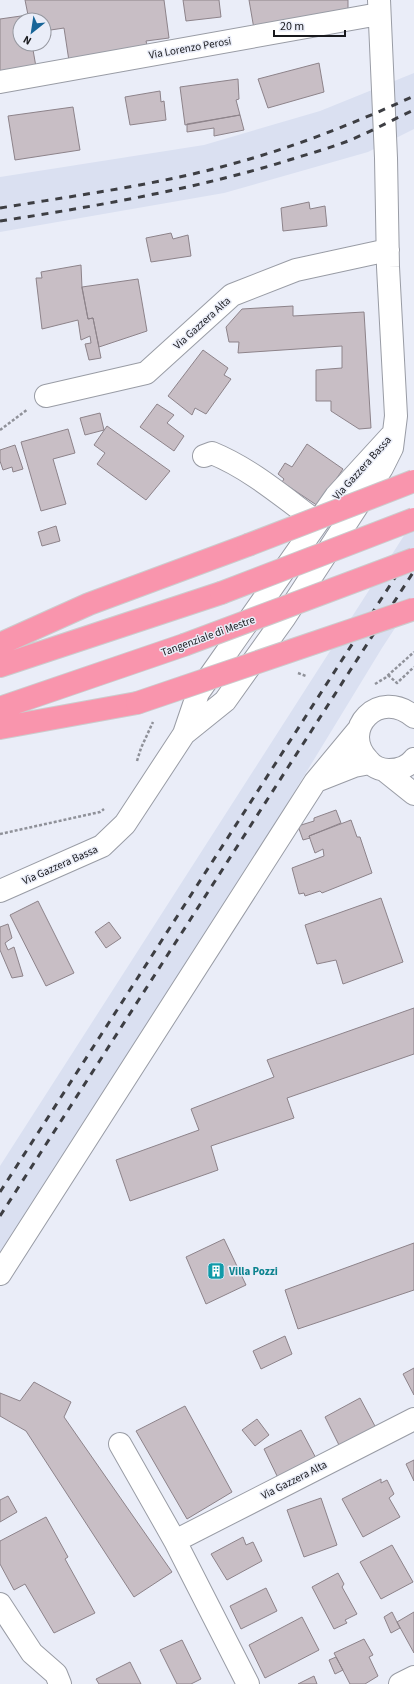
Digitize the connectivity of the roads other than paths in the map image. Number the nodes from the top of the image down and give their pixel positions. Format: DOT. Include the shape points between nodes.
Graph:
graph roads {
  1 [pos="379,7"];
  2 [pos="0,82"];
  3 [pos="388,250"];
  4 [pos="46,396"];
  5 [pos="394,433"];
  6 [pos="204,456"];
  7 [pos="414,481"];
  8 [pos="414,520"];
  9 [pos="316,522"];
  10 [pos="414,559"];
  11 [pos="414,609"];
  12 [pos="0,644"];
  13 [pos="0,666"];
  14 [pos="414,700"];
  15 [pos="392,706"];
  16 [pos="0,708"];
  17 [pos="414,717"];
  18 [pos="0,728"];
  19 [pos="359,729"];
  20 [pos="184,734"];
  21 [pos="414,759"];
  22 [pos="377,767"];
  23 [pos="315,782"];
  24 [pos="414,794"];
  25 [pos="0,891"];
  26 [pos="0,1274"];
  27 [pos="414,1419"];
  28 [pos="120,1444"];
  29 [pos="175,1541"];
  30 [pos="0,1604"];
  31 [pos="414,1677"];
  32 [pos="58,1679"];
  33 [pos="248,1684"];
  34 [pos="400,1684"];
  1 -- 2 [label="street, Via Lorenzo Perosi"];
  1 -- 3 [label="street"];
  3 -- 4 [label="street, Via Gazzera Alta" via="296,270 232,295 146,373"];
  3 -- 5 [label="street" via="396,416"];
  5 -- 9 [label="street, Via Gazzera Bassa" via="378,448"];
  5 -- 20 [label="street, Via Gazzera Bassa" via="392,448 382,468 286,617 225,701"];
  6 -- 9 [label="street" via="212,453 250,472"];
  7 -- 12 [label="highway, bridge" via="89,604"];
  8 -- 13 [label="highway, bridge" via="221,593"];
  9 -- 20 [label="street, Via Gazzera Bassa" via="198,693"];
  10 -- 16 [label="highway, Tangenziale di Mestre, bridge" via="184,645"];
  11 -- 18 [label="highway, bridge" via="137,703"];
  14 -- 15 [label="street"];
  15 -- 17 [label="street" via="405,710"];
  15 -- 19 [label="street" via="368,714"];
  19 -- 22 [label="street" via="359,748"];
  19 -- 23 [label="street"];
  20 -- 25 [label="street, Via Gazzera Bassa" via="125,824 102,846"];
  21 -- 22 [label="street" via="398,770"];
  22 -- 23 [label="street" via="354,766"];
  22 -- 24 [label="street"];
  23 -- 26 [label="street"];
  27 -- 29 [label="street, Via Gazzera Alta"];
  28 -- 29 [label="street"];
  29 -- 33 [label="street"];
  30 -- 32 [label="street" via="32,1653"];
  31 -- 34 [label="street"];
}
